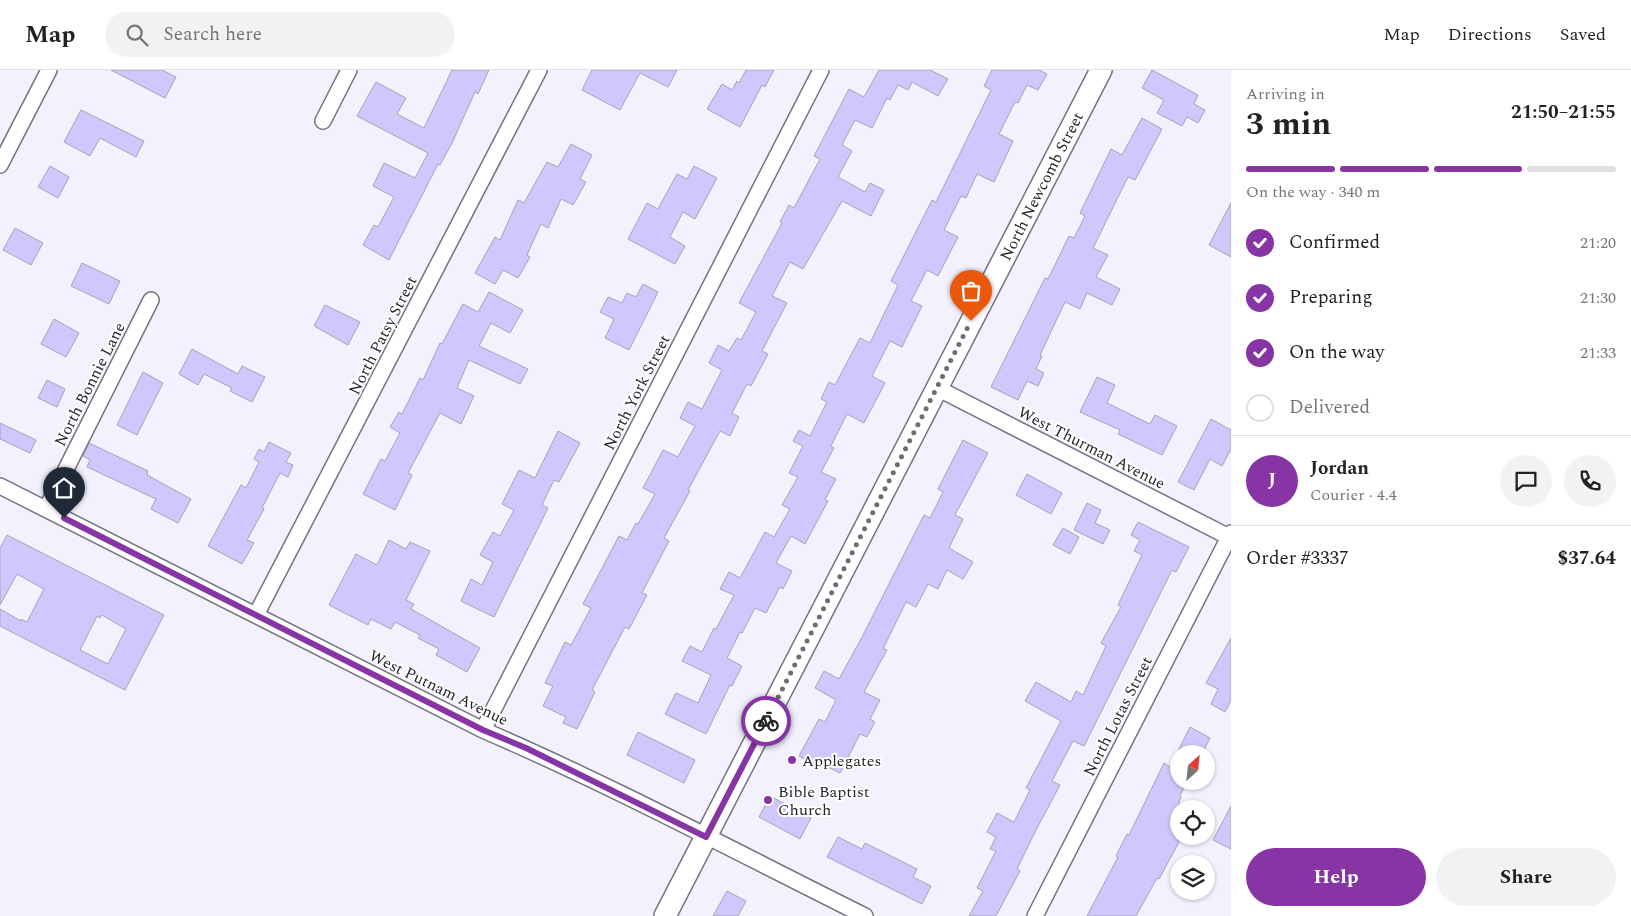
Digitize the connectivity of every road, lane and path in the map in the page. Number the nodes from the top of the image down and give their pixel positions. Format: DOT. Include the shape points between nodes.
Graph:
graph roads {
  1 [pos="49,70"];
  2 [pos="349,70"];
  3 [pos="539,70"];
  4 [pos="821,70"];
  5 [pos="1101,70"];
  6 [pos="322,121"];
  7 [pos="0,164"];
  8 [pos="151,300"];
  9 [pos="937,388"];
  10 [pos="0,486"];
  11 [pos="46,509"];
  12 [pos="1230,536"];
  13 [pos="256,616"];
  14 [pos="483,730"];
  15 [pos="706,837"];
  16 [pos="666,916"];
  17 [pos="864,916"];
  18 [pos="1035,916"];
  1 -- 7 [label="street"];
  2 -- 6 [label="street"];
  3 -- 13 [label="street, North Patsy Street"];
  4 -- 14 [label="street, North York Street"];
  5 -- 9 [label="main road, North Newcomb Street"];
  8 -- 11 [label="street, North Bonnie Lane"];
  9 -- 12 [label="street, West Thurman Avenue"];
  9 -- 15 [label="main road, North Newcomb Street"];
  10 -- 11 [label="street, West Putnam Avenue"];
  11 -- 13 [label="street, West Putnam Avenue"];
  12 -- 18 [label="street, North Lotas Street"];
  13 -- 14 [label="street, West Putnam Avenue"];
  14 -- 15 [label="street, West Putnam Avenue"];
  15 -- 16 [label="main road, North Newcomb Street"];
  15 -- 17 [label="street, West Putnam Avenue"];
}
